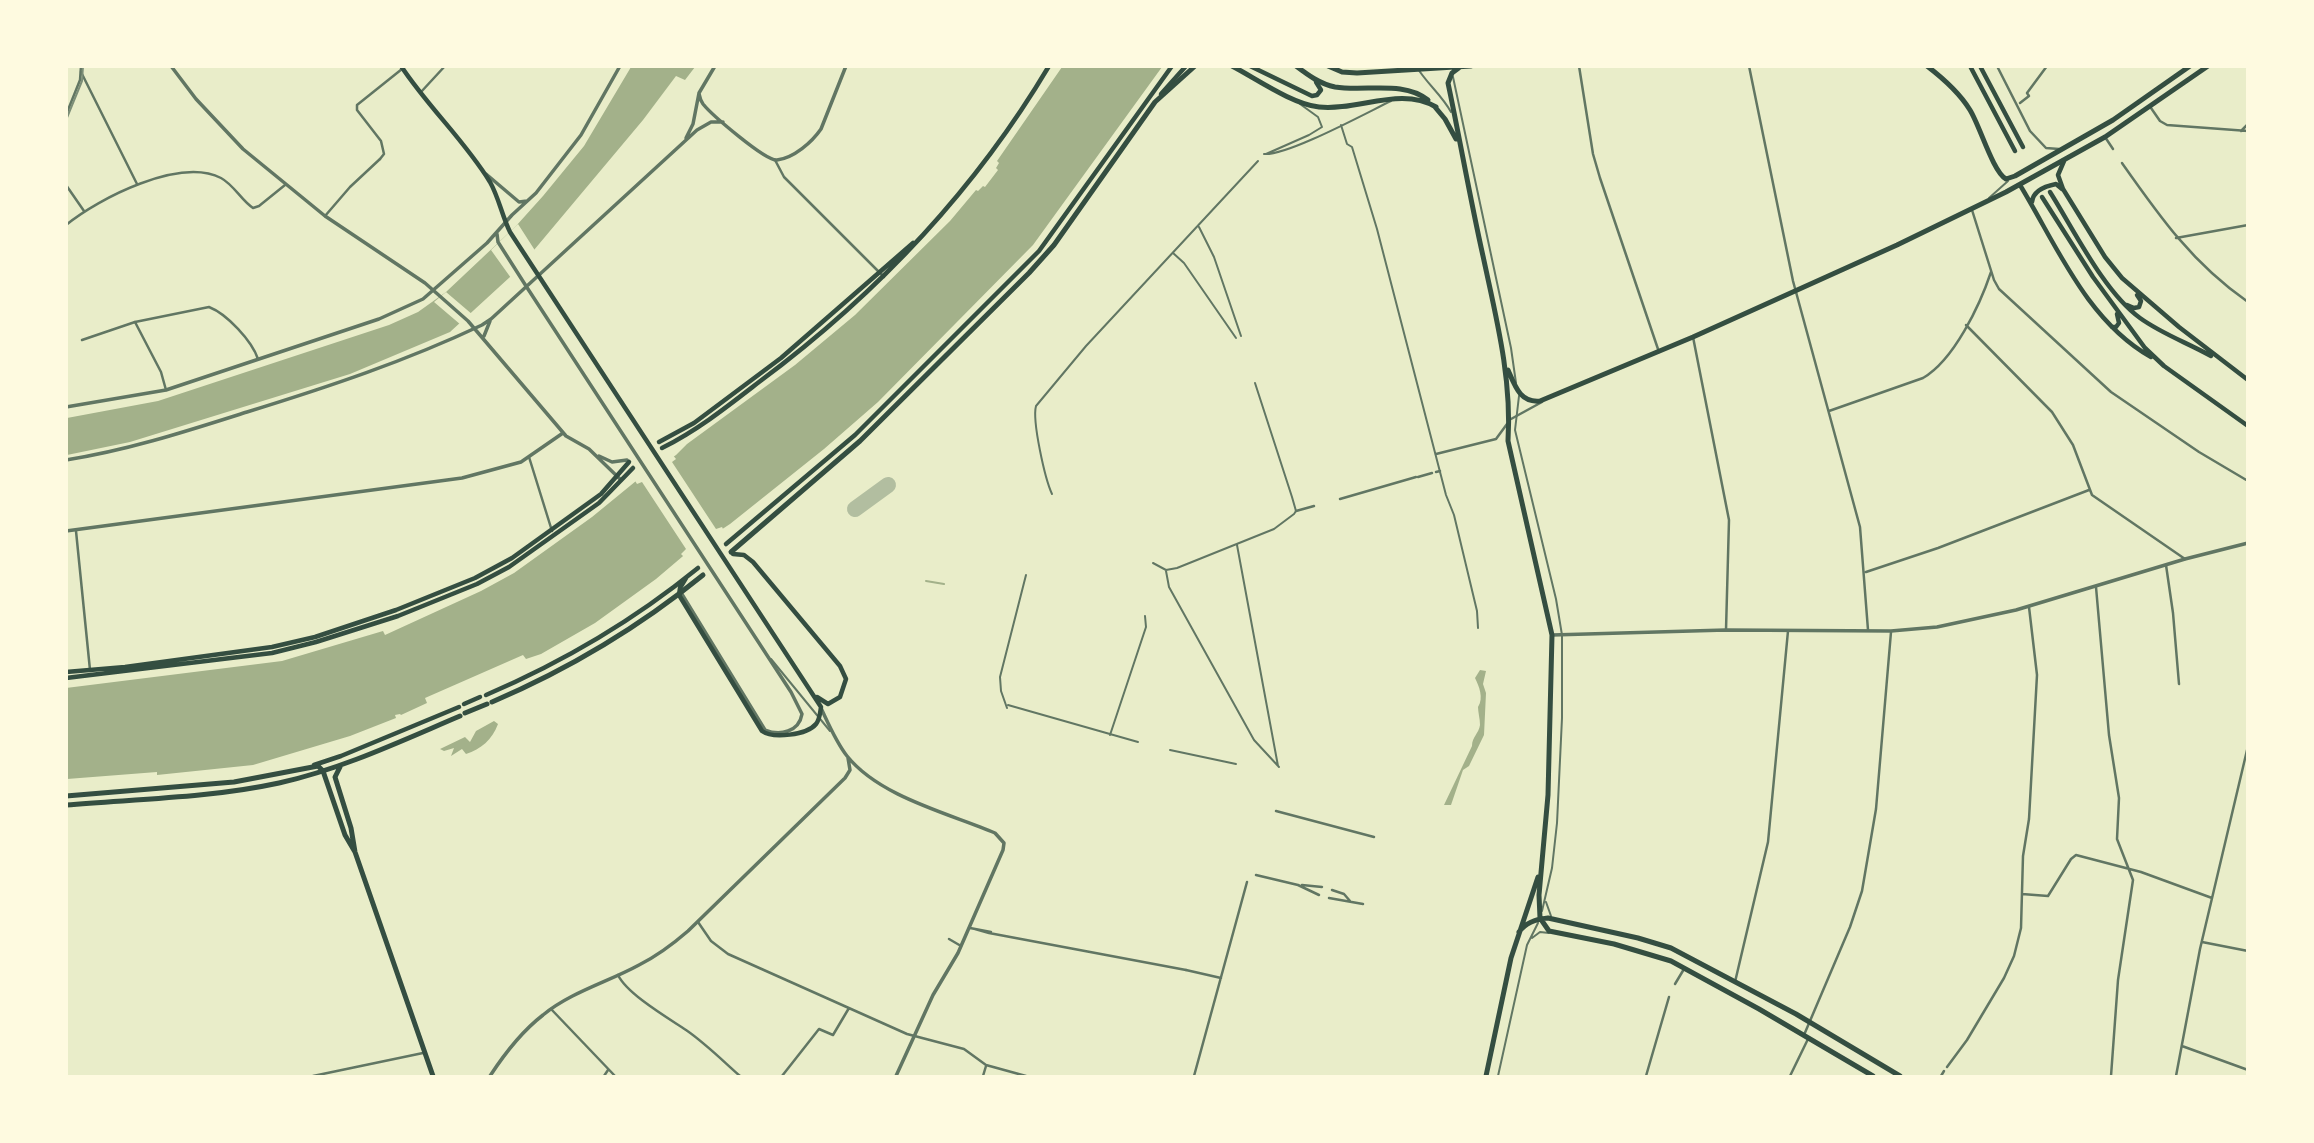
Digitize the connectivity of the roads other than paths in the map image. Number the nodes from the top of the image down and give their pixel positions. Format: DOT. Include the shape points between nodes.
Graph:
graph roads {
  1 [pos="81,66"];
  2 [pos="171,66"];
  3 [pos="445,66"];
  4 [pos="620,66"];
  5 [pos="715,66"];
  6 [pos="846,66"];
  7 [pos="1049,66"];
  8 [pos="1172,66"];
  9 [pos="1186,66"];
  10 [pos="1195,66"];
  11 [pos="1250,66"];
  12 [pos="1296,66"];
  13 [pos="1328,66"];
  14 [pos="1394,66"];
  15 [pos="1471,66"];
  16 [pos="1579,66"];
  17 [pos="1749,66"];
  18 [pos="1927,66"];
  19 [pos="1933,66"];
  20 [pos="1970,66"];
  21 [pos="1980,66"];
  22 [pos="1997,66"];
  23 [pos="2047,66"];
  24 [pos="2190,66"];
  25 [pos="2208,66"];
  26 [pos="402,67"];
  27 [pos="1232,67"];
  28 [pos="1463,67"];
  29 [pos="1417,68"];
  30 [pos="1449,69"];
  31 [pos="81,72"];
  32 [pos="1385,72"];
  33 [pos="1941,76"];
  34 [pos="1313,79"];
  35 [pos="420,93"];
  36 [pos="699,93"];
  37 [pos="1293,98"];
  38 [pos="1395,100"];
  39 [pos="1155,102"];
  40 [pos="2018,105"];
  41 [pos="1436,107"];
  42 [pos="2150,107"];
  43 [pos="66,115"];
  44 [pos="1456,121"];
  45 [pos="723,122"];
  46 [pos="2248,124"];
  47 [pos="1342,125"];
  48 [pos="2241,131"];
  49 [pos="2248,131"];
  50 [pos="2105,137"];
  51 [pos="683,142"];
  52 [pos="2023,147"];
  53 [pos="2066,148"];
  54 [pos="2113,149"];
  55 [pos="1460,151"];
  56 [pos="2015,151"];
  57 [pos="775,160"];
  58 [pos="1258,161"];
  59 [pos="2064,161"];
  60 [pos="2122,163"];
  61 [pos="481,169"];
  62 [pos="2015,176"];
  63 [pos="137,184"];
  64 [pos="286,184"];
  65 [pos="66,185"];
  66 [pos="2020,185"];
  67 [pos="2063,189"];
  68 [pos="2050,192"];
  69 [pos="2042,197"];
  70 [pos="532,198"];
  71 [pos="1981,204"];
  72 [pos="2032,205"];
  73 [pos="1972,209"];
  74 [pos="84,211"];
  75 [pos="325,216"];
  76 [pos="505,223"];
  77 [pos="66,225"];
  78 [pos="2248,225"];
  79 [pos="1198,226"];
  80 [pos="497,234"];
  81 [pos="2176,238"];
  82 [pos="1173,253"];
  83 [pos="1991,271"];
  84 [pos="882,275"];
  85 [pos="537,276"];
  86 [pos="526,286"];
  87 [pos="2132,289"];
  88 [pos="1795,291"];
  89 [pos="434,292"];
  90 [pos="2248,302"];
  91 [pos="2123,303"];
  92 [pos="2114,307"];
  93 [pos="491,319"];
  94 [pos="135,322"];
  95 [pos="1966,325"];
  96 [pos="2109,326"];
  97 [pos="475,328"];
  98 [pos="1241,336"];
  99 [pos="1693,337"];
  100 [pos="484,338"];
  101 [pos="1236,338"];
  102 [pos="82,340"];
  103 [pos="1659,352"];
  104 [pos="258,359"];
  105 [pos="2155,359"];
  106 [pos="2221,361"];
  107 [pos="1505,362"];
  108 [pos="2248,380"];
  109 [pos="1255,383"];
  110 [pos="166,390"];
  111 [pos="1517,390"];
  112 [pos="1549,399"];
  113 [pos="66,407"];
  114 [pos="1829,411"];
  115 [pos="1516,416"];
  116 [pos="1509,420"];
  117 [pos="2248,426"];
  118 [pos="563,433"];
  119 [pos="659,443"];
  120 [pos="663,448"];
  121 [pos="594,453"];
  122 [pos="1436,454"];
  123 [pos="528,457"];
  124 [pos="66,460"];
  125 [pos="630,463"];
  126 [pos="1436,472"];
  127 [pos="618,478"];
  128 [pos="2248,481"];
  129 [pos="2089,490"];
  130 [pos="1052,494"];
  131 [pos="1340,499"];
  132 [pos="1314,506"];
  133 [pos="1296,511"];
  134 [pos="66,531"];
  135 [pos="76,531"];
  136 [pos="552,531"];
  137 [pos="2248,543"];
  138 [pos="726,544"];
  139 [pos="1237,545"];
  140 [pos="732,553"];
  141 [pos="2185,559"];
  142 [pos="1153,564"];
  143 [pos="2166,565"];
  144 [pos="698,568"];
  145 [pos="1166,570"];
  146 [pos="1865,572"];
  147 [pos="703,575"];
  148 [pos="1026,575"];
  149 [pos="686,578"];
  150 [pos="2096,587"];
  151 [pos="673,588"];
  152 [pos="680,592"];
  153 [pos="2029,607"];
  154 [pos="1145,616"];
  155 [pos="1478,628"];
  156 [pos="1726,630"];
  157 [pos="1788,631"];
  158 [pos="1868,631"];
  159 [pos="1891,631"];
  160 [pos="1552,635"];
  161 [pos="1562,635"];
  162 [pos="764,650"];
  163 [pos="90,671"];
  164 [pos="66,672"];
  165 [pos="66,678"];
  166 [pos="2179,684"];
  167 [pos="811,692"];
  168 [pos="821,707"];
  169 [pos="819,718"];
  170 [pos="1110,736"];
  171 [pos="836,738"];
  172 [pos="1138,742"];
  173 [pos="2248,746"];
  174 [pos="1170,750"];
  175 [pos="846,754"];
  176 [pos="1236,764"];
  177 [pos="342,765"];
  178 [pos="306,767"];
  179 [pos="323,771"];
  180 [pos="66,796"];
  181 [pos="66,805"];
  182 [pos="1276,811"];
  183 [pos="1374,837"];
  184 [pos="355,852"];
  185 [pos="1541,868"];
  186 [pos="2130,869"];
  187 [pos="1256,875"];
  188 [pos="1247,882"];
  189 [pos="1298,885"];
  190 [pos="1322,887"];
  191 [pos="1332,890"];
  192 [pos="2022,894"];
  193 [pos="1319,895"];
  194 [pos="1546,897"];
  195 [pos="1329,898"];
  196 [pos="2212,898"];
  197 [pos="1350,901"];
  198 [pos="1363,904"];
  199 [pos="1540,918"];
  200 [pos="1556,920"];
  201 [pos="698,922"];
  202 [pos="972,928"];
  203 [pos="1519,932"];
  204 [pos="1555,932"];
  205 [pos="949,939"];
  206 [pos="2202,942"];
  207 [pos="1527,944"];
  208 [pos="961,947"];
  209 [pos="2248,951"];
  210 [pos="1684,967"];
  211 [pos="618,975"];
  212 [pos="1221,978"];
  213 [pos="1735,982"];
  214 [pos="1675,984"];
  215 [pos="1670,997"];
  216 [pos="551,1009"];
  217 [pos="849,1009"];
  218 [pos="1811,1022"];
  219 [pos="916,1036"];
  220 [pos="1806,1036"];
  221 [pos="2182,1046"];
  222 [pos="424,1052"];
  223 [pos="986,1065"];
  224 [pos="1947,1067"];
  225 [pos="608,1070"];
  226 [pos="2248,1070"];
  227 [pos="1944,1071"];
  228 [pos="313,1076"];
  229 [pos="433,1076"];
  230 [pos="490,1076"];
  231 [pos="604,1076"];
  232 [pos="615,1076"];
  233 [pos="740,1076"];
  234 [pos="782,1076"];
  235 [pos="896,1076"];
  236 [pos="984,1076"];
  237 [pos="1026,1076"];
  238 [pos="1194,1076"];
  239 [pos="1486,1076"];
  240 [pos="1497,1076"];
  241 [pos="1646,1076"];
  242 [pos="1790,1076"];
  243 [pos="1873,1076"];
  244 [pos="1900,1076"];
  245 [pos="1941,1076"];
  246 [pos="2111,1076"];
  247 [pos="2176,1076"];
  1 -- 31 [label="street"];
  2 -- 64 [label="street" via="234,139"];
  3 -- 35 [label="street"];
  4 -- 70 [label="street" via="580,135"];
  5 -- 36 [label="street"];
  6 -- 57 [label="street" via="816,137"];
  7 -- 84 [label="main road" via="992,152"];
  8 -- 138 [label="main road" via="1024,267 855,435"];
  9 -- 39 [label="main road"];
  10 -- 39 [label="main road"];
  11 -- 34 [label="main road" via="1315,96 1321,90"];
  12 -- 34 [label="main road"];
  13 -- 32 [label="main road" via="1342,72"];
  14 -- 32 [label="main road"];
  15 -- 28 [label="main road"];
  16 -- 103 [label="street" via="1593,154"];
  17 -- 88 [label="street"];
  18 -- 33 [label="main road"];
  19 -- 33 [label="main road"];
  20 -- 56 [label="main road"];
  21 -- 52 [label="main road"];
  22 -- 40 [label="street"];
  23 -- 40 [label="street"];
  24 -- 53 [label="main road"];
  25 -- 42 [label="main road"];
  26 -- 35 [label="main road"];
  26 -- 75 [label="street" via="357,105 384,154"];
  27 -- 37 [label="main road"];
  28 -- 30 [label="main road"];
  29 -- 30 [label="main road"];
  29 -- 32 [label="main road"];
  29 -- 44 [label="lane" via="1440,93"];
  30 -- 44 [label="main road"];
  30 -- 111 [label="lane"];
  31 -- 43 [label="street"];
  31 -- 63 [label="street"];
  33 -- 62 [label="main road" via="1970,110 1998,172 2004,178"];
  34 -- 41 [label="main road" via="1335,87 1409,91"];
  35 -- 61 [label="main road"];
  36 -- 45 [label="street"];
  36 -- 51 [label="street" via="693,124"];
  37 -- 38 [label="main road" via="1330,108"];
  37 -- 47 [label="lane" via="1320,119 1322,127 1264,154"];
  38 -- 41 [label="main road" via="1415,99"];
  38 -- 47 [label="lane"];
  39 -- 140 [label="main road" via="1038,264 860,441"];
  40 -- 53 [label="street" via="2030,131 2048,150"];
  41 -- 55 [label="main road" via="1451,127"];
  42 -- 48 [label="street" via="2168,125"];
  42 -- 50 [label="main road"];
  44 -- 55 [label="main road"];
  45 -- 51 [label="street" via="708,123"];
  45 -- 57 [label="street"];
  46 -- 48 [label="street"];
  47 -- 122 [label="lane" via="1359,165"];
  48 -- 49 [label="street"];
  50 -- 54 [label="street"];
  50 -- 59 [label="main road"];
  51 -- 85 [label="street"];
  53 -- 62 [label="main road"];
  55 -- 107 [label="main road"];
  57 -- 84 [label="street" via="784,177"];
  58 -- 79 [label="lane"];
  59 -- 66 [label="main road"];
  59 -- 67 [label="main road" via="2058,175"];
  60 -- 81 [label="street"];
  61 -- 70 [label="street" via="519,202"];
  61 -- 76 [label="main road"];
  62 -- 71 [label="lane"];
  63 -- 64 [label="street" via="205,173 225,180 256,208"];
  63 -- 74 [label="street"];
  64 -- 75 [label="street"];
  65 -- 74 [label="street"];
  66 -- 71 [label="main road"];
  66 -- 72 [label="main road"];
  67 -- 72 [label="main road" via="2053,184 2040,190"];
  67 -- 87 [label="main road" via="2105,257"];
  68 -- 91 [label="main road"];
  69 -- 92 [label="main road"];
  70 -- 76 [label="street"];
  71 -- 73 [label="main road"];
  72 -- 96 [label="main road"];
  73 -- 83 [label="street"];
  73 -- 88 [label="main road"];
  74 -- 77 [label="street"];
  75 -- 89 [label="street"];
  76 -- 80 [label="street"];
  76 -- 85 [label="main road"];
  78 -- 81 [label="street"];
  79 -- 82 [label="lane"];
  79 -- 98 [label="lane" via="1213,254"];
  80 -- 86 [label="street"];
  80 -- 89 [label="street"];
  81 -- 90 [label="street" via="2216,279"];
  82 -- 101 [label="lane"];
  82 -- 130 [label="lane" via="1036,406"];
  83 -- 95 [label="street"];
  83 -- 128 [label="street" via="1999,289 2100,384"];
  84 -- 119 [label="main road" via="781,358 694,423"];
  84 -- 120 [label="main road" via="785,363 694,431"];
  85 -- 86 [label="street"];
  85 -- 167 [label="main road"];
  86 -- 93 [label="street"];
  86 -- 162 [label="street"];
  87 -- 91 [label="main road" via="2140,305 2134,308"];
  87 -- 106 [label="main road"];
  88 -- 99 [label="main road"];
  88 -- 114 [label="street"];
  89 -- 97 [label="street"];
  89 -- 104 [label="street" via="379,319"];
  91 -- 106 [label="main road" via="2150,325"];
  92 -- 96 [label="main road" via="2119,323"];
  92 -- 105 [label="main road"];
  93 -- 97 [label="street"];
  93 -- 100 [label="street"];
  94 -- 102 [label="street"];
  94 -- 104 [label="street" via="209,307 249,340"];
  94 -- 110 [label="street"];
  95 -- 114 [label="street" via="1945,359 1928,375"];
  95 -- 129 [label="street" via="2055,416 2074,448"];
  96 -- 105 [label="main road"];
  97 -- 100 [label="street"];
  97 -- 124 [label="street" via="328,387 146,443"];
  99 -- 103 [label="main road"];
  99 -- 156 [label="street" via="1729,520"];
  100 -- 118 [label="street"];
  103 -- 112 [label="main road"];
  104 -- 110 [label="street"];
  105 -- 117 [label="main road"];
  106 -- 108 [label="main road"];
  107 -- 111 [label="main road"];
  107 -- 116 [label="main road"];
  109 -- 133 [label="lane"];
  110 -- 113 [label="street"];
  111 -- 112 [label="main road" via="1528,401"];
  111 -- 115 [label="lane"];
  112 -- 115 [label="street"];
  114 -- 146 [label="street" via="1858,518"];
  115 -- 116 [label="street"];
  115 -- 161 [label="lane" via="1515,430"];
  116 -- 122 [label="street" via="1496,439"];
  116 -- 160 [label="main road" via="1508,441"];
  118 -- 121 [label="street"];
  118 -- 123 [label="street"];
  121 -- 125 [label="street"];
  121 -- 127 [label="street"];
  122 -- 126 [label="lane"];
  123 -- 135 [label="street" via="453,480"];
  123 -- 136 [label="street"];
  125 -- 127 [label="main road"];
  126 -- 131 [label="street"];
  126 -- 155 [label="lane" via="1454,515"];
  127 -- 136 [label="main road"];
  127 -- 165 [label="main road" via="599,503 509,567 398,616 272,653"];
  129 -- 141 [label="street" via="2099,502"];
  129 -- 146 [label="street"];
  132 -- 133 [label="street"];
  133 -- 139 [label="lane" via="1279,526"];
  134 -- 135 [label="street"];
  135 -- 163 [label="street"];
  136 -- 163 [label="main road" via="475,578 315,637"];
  137 -- 141 [label="street"];
  139 -- 145 [label="lane"];
  139 -- 145 [label="lane" via="1279,767 1254,740 1169,587"];
  140 -- 167 [label="main road" via="753,562 841,666 846,679 840,697 825,704"];
  141 -- 143 [label="street"];
  142 -- 145 [label="lane"];
  143 -- 150 [label="street"];
  143 -- 166 [label="street"];
  144 -- 149 [label="main road"];
  146 -- 158 [label="street"];
  147 -- 152 [label="main road"];
  148 -- 170 [label="lane" via="1000,677 1007,706"];
  149 -- 151 [label="main road"];
  149 -- 152 [label="main road"];
  150 -- 153 [label="street"];
  150 -- 186 [label="street" via="2119,803 2117,839"];
  151 -- 152 [label="main road"];
  151 -- 178 [label="main road" via="586,646 531,675"];
  152 -- 162 [label="street" via="760,724 772,733 791,731 800,723 801,710"];
  152 -- 169 [label="main road" via="762,731 772,736 800,732"];
  152 -- 177 [label="main road" via="654,614 546,678"];
  153 -- 159 [label="street" via="1937,627"];
  153 -- 192 [label="street" via="2037,676"];
  154 -- 170 [label="lane" via="1146,627"];
  156 -- 157 [label="street"];
  156 -- 161 [label="street"];
  157 -- 158 [label="street"];
  157 -- 213 [label="street" via="1768,842"];
  158 -- 159 [label="street"];
  159 -- 218 [label="street" via="1876,809 1864,882"];
  160 -- 161 [label="street"];
  160 -- 185 [label="main road" via="1548,795"];
  161 -- 194 [label="lane" via="1557,822"];
  162 -- 169 [label="lane"];
  163 -- 164 [label="main road"];
  167 -- 168 [label="main road"];
  168 -- 169 [label="main road"];
  168 -- 171 [label="street"];
  169 -- 171 [label="lane"];
  170 -- 172 [label="lane"];
  171 -- 175 [label="street"];
  173 -- 196 [label="street"];
  174 -- 176 [label="lane"];
  175 -- 201 [label="street" via="850,765 845,778"];
  175 -- 202 [label="street" via="889,789 1002,837 1004,846"];
  177 -- 179 [label="main road"];
  177 -- 184 [label="main road" via="335,777"];
  178 -- 179 [label="main road" via="318,766"];
  178 -- 180 [label="main road" via="234,782"];
  179 -- 181 [label="main road" via="235,791"];
  179 -- 184 [label="main road"];
  182 -- 183 [label="street"];
  184 -- 222 [label="main road"];
  185 -- 199 [label="main road"];
  185 -- 203 [label="main road"];
  186 -- 192 [label="street" via="2076,855 2048,896"];
  186 -- 196 [label="street"];
  186 -- 246 [label="street" via="2133,880 2118,980"];
  187 -- 189 [label="street"];
  188 -- 212 [label="street"];
  189 -- 190 [label="street"];
  189 -- 193 [label="street"];
  191 -- 197 [label="street"];
  192 -- 224 [label="street" via="2021,928 2009,969"];
  194 -- 199 [label="lane"];
  194 -- 200 [label="lane" via="1548,912"];
  195 -- 197 [label="street"];
  196 -- 206 [label="street"];
  197 -- 198 [label="street"];
  199 -- 200 [label="main road"];
  199 -- 203 [label="main road"];
  199 -- 204 [label="main road" via="1545,928"];
  199 -- 207 [label="lane"];
  200 -- 213 [label="main road" via="1662,945"];
  201 -- 211 [label="street" via="659,954"];
  201 -- 217 [label="street" via="711,941 728,954"];
  202 -- 208 [label="street"];
  202 -- 212 [label="street"];
  203 -- 239 [label="main road"];
  204 -- 207 [label="lane" via="1537,933"];
  204 -- 210 [label="main road" via="1659,956"];
  205 -- 208 [label="street"];
  206 -- 209 [label="street"];
  206 -- 221 [label="street"];
  207 -- 240 [label="lane"];
  208 -- 219 [label="street"];
  210 -- 214 [label="street"];
  210 -- 220 [label="main road"];
  211 -- 216 [label="street"];
  211 -- 233 [label="street" via="624,985"];
  212 -- 238 [label="street"];
  213 -- 218 [label="main road"];
  215 -- 241 [label="street"];
  216 -- 225 [label="street"];
  216 -- 230 [label="street" via="519,1037"];
  217 -- 219 [label="street"];
  217 -- 234 [label="street" via="833,1035 819,1029"];
  218 -- 220 [label="street"];
  218 -- 244 [label="main road"];
  219 -- 223 [label="street" via="964,1049"];
  219 -- 235 [label="street"];
  220 -- 242 [label="street"];
  220 -- 243 [label="main road"];
  221 -- 226 [label="street"];
  221 -- 247 [label="street"];
  222 -- 228 [label="street"];
  222 -- 229 [label="main road"];
  223 -- 236 [label="street"];
  223 -- 237 [label="street"];
  225 -- 231 [label="street"];
  225 -- 232 [label="street"];
  227 -- 245 [label="street"];
}
